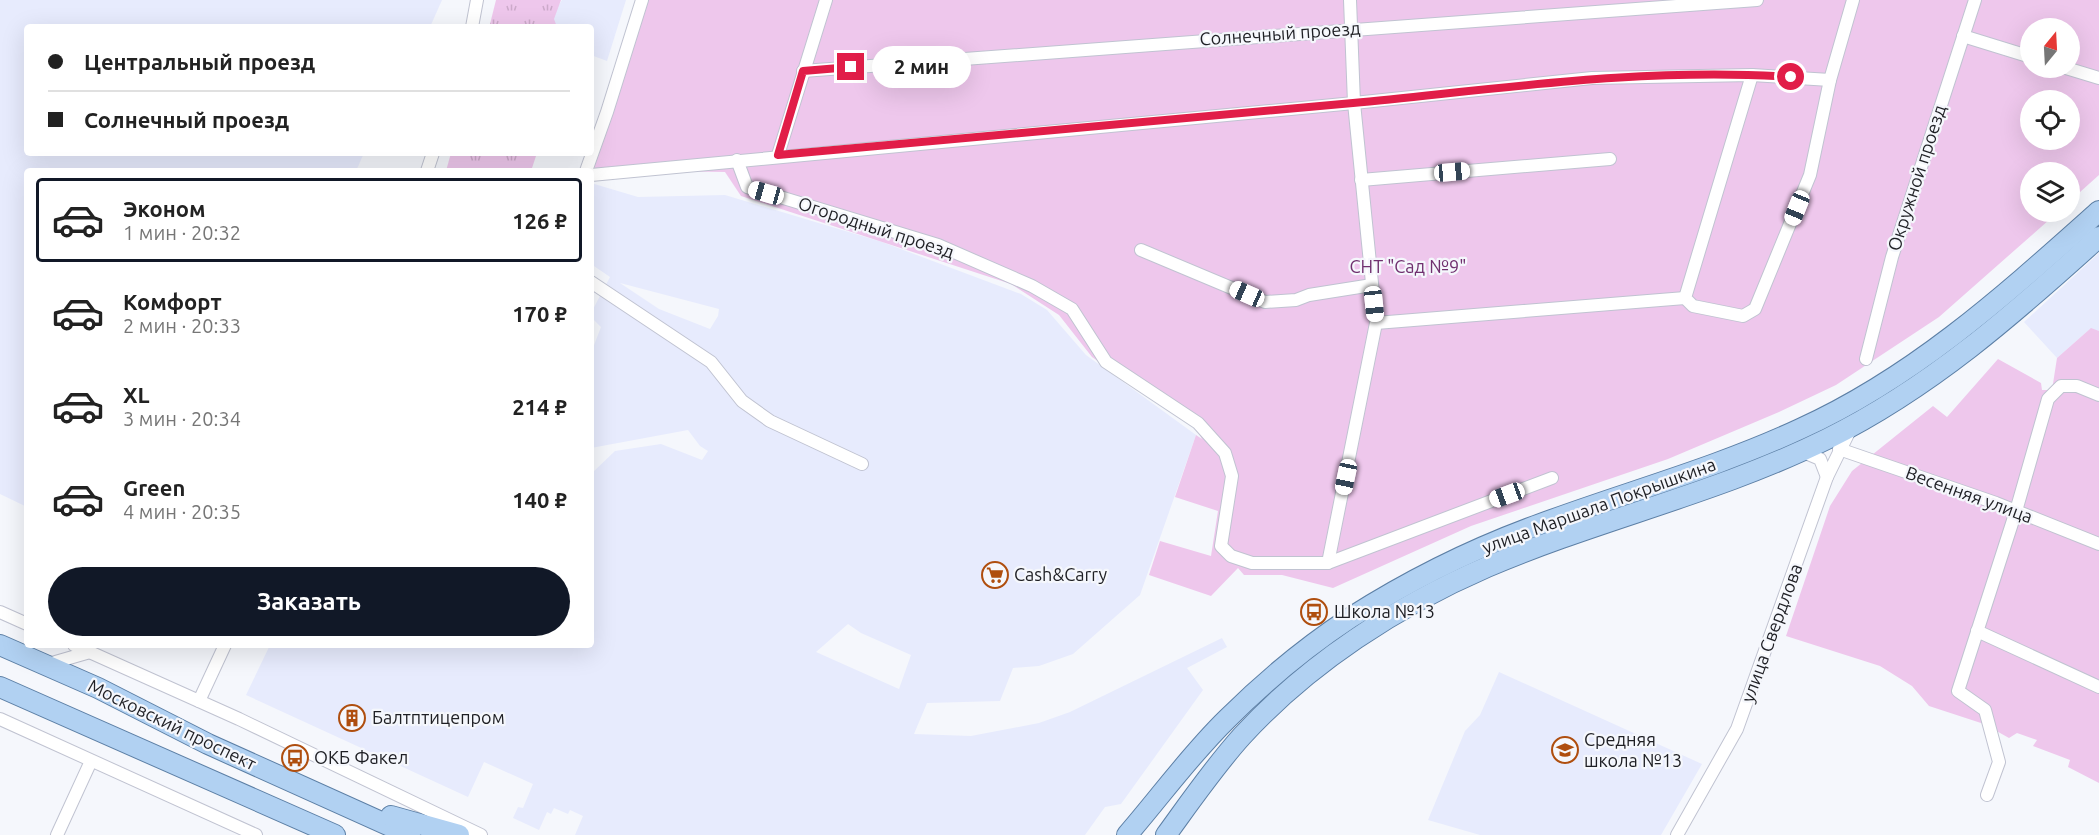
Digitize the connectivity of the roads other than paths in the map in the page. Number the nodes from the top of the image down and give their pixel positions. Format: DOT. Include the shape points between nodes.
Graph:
graph roads {
  1 [pos="477,0"];
  2 [pos="642,0"];
  3 [pos="826,0"];
  4 [pos="1350,0"];
  5 [pos="1757,0"];
  6 [pos="1853,0"];
  7 [pos="1975,0"];
  8 [pos="472,24"];
  9 [pos="1350,28"];
  10 [pos="1963,36"];
  11 [pos="2020,54"];
  12 [pos="803,71"];
  13 [pos="2080,72"];
  14 [pos="1752,75"];
  15 [pos="2099,78"];
  16 [pos="1830,80"];
  17 [pos="1354,103"];
  18 [pos="594,148"];
  19 [pos="778,155"];
  20 [pos="1610,159"];
  21 [pos="737,160"];
  22 [pos="594,174"];
  23 [pos="1361,180"];
  24 [pos="2099,211"];
  25 [pos="2099,237"];
  26 [pos="1142,250"];
  27 [pos="594,284"];
  28 [pos="1372,285"];
  29 [pos="1685,298"];
  30 [pos="1376,323"];
  31 [pos="1866,358"];
  32 [pos="2099,395"];
  33 [pos="1853,425"];
  34 [pos="1839,449"];
  35 [pos="1801,451"];
  36 [pos="862,464"];
  37 [pos="1827,477"];
  38 [pos="1552,478"];
  39 [pos="2016,511"];
  40 [pos="2099,544"];
  41 [pos="1328,563"];
  42 [pos="0,612"];
  43 [pos="24,623"];
  44 [pos="1977,631"];
  45 [pos="0,645"];
  46 [pos="81,648"];
  47 [pos="224,648"];
  48 [pos="90,652"];
  49 [pos="44,665"];
  50 [pos="0,687"];
  51 [pos="2099,687"];
  52 [pos="199,701"];
  53 [pos="0,719"];
  54 [pos="91,761"];
  55 [pos="1987,795"];
  56 [pos="331,800"];
  57 [pos="57,835"];
  58 [pos="256,835"];
  59 [pos="335,835"];
  60 [pos="410,835"];
  61 [pos="459,835"];
  62 [pos="481,835"];
  63 [pos="1126,835"];
  64 [pos="1166,835"];
  65 [pos="1677,835"];
  1 -- 8 [label="street"];
  2 -- 18 [label="street"];
  3 -- 12 [label="street"];
  4 -- 9 [label="street"];
  5 -- 9 [label="street, Солнечный проезд"];
  6 -- 16 [label="street"];
  7 -- 10 [label="street, Окружной проезд"];
  9 -- 12 [label="street, Солнечный проезд"];
  9 -- 17 [label="street"];
  10 -- 11 [label="street"];
  10 -- 31 [label="street, Окружной проезд" via="1892,257"];
  12 -- 19 [label="street"];
  13 -- 15 [label="street"];
  14 -- 16 [label="street"];
  14 -- 17 [label="street" via="1592,78"];
  14 -- 29 [label="street"];
  16 -- 29 [label="street" via="1810,175 1755,309 1743,316 1693,306"];
  17 -- 19 [label="street"];
  17 -- 23 [label="street"];
  19 -- 21 [label="street"];
  20 -- 23 [label="street"];
  21 -- 22 [label="street"];
  21 -- 41 [label="street, Огородный проезд" via="747,187 938,245 1032,286 1072,309 1106,362 1198,423 1226,453 1232,476 1221,546 1231,556 1252,563"];
  23 -- 28 [label="street"];
  24 -- 63 [label="main road, улица Маршала Покрышкина" via="1956,335 1848,405 1749,452 1478,549 1347,620 1226,719"];
  25 -- 33 [label="main road, улица Маршала Покрышкина" via="1961,356 1904,396"];
  26 -- 28 [label="street" via="1265,302"];
  27 -- 36 [label="street" via="711,362 742,401 770,421"];
  28 -- 30 [label="street"];
  29 -- 30 [label="street"];
  30 -- 41 [label="street"];
  32 -- 39 [label="street" via="2078,386 2061,386 2048,399"];
  33 -- 34 [label="street, улица Свердлова"];
  33 -- 35 [label="main road, улица Маршала Покрышкина"];
  34 -- 37 [label="street, улица Свердлова"];
  34 -- 39 [label="street, Весенняя улица"];
  35 -- 37 [label="street" via="1820,459"];
  35 -- 64 [label="main road, улица Маршала Покрышкина" via="1704,490 1503,560 1399,612 1339,651 1280,698 1225,756"];
  37 -- 65 [label="street, улица Свердлова" via="1737,729"];
  38 -- 41 [label="street"];
  39 -- 40 [label="street, Весенняя улица"];
  39 -- 44 [label="street"];
  42 -- 43 [label="street"];
  44 -- 51 [label="street"];
  44 -- 55 [label="street" via="1958,691 1985,710 1999,762"];
  45 -- 49 [label="main road, Московский проспект"];
  46 -- 48 [label="street, Московский проспект"];
  47 -- 52 [label="street"];
  48 -- 49 [label="street"];
  48 -- 52 [label="street, Московский проспект"];
  49 -- 56 [label="main road, Московский проспект"];
  50 -- 59 [label="main road, Московский проспект"];
  52 -- 62 [label="street, Московский проспект"];
  53 -- 54 [label="street"];
  54 -- 57 [label="street"];
  54 -- 58 [label="street"];
  56 -- 60 [label="main road, Московский проспект"];
  56 -- 61 [label="main road"];
}
